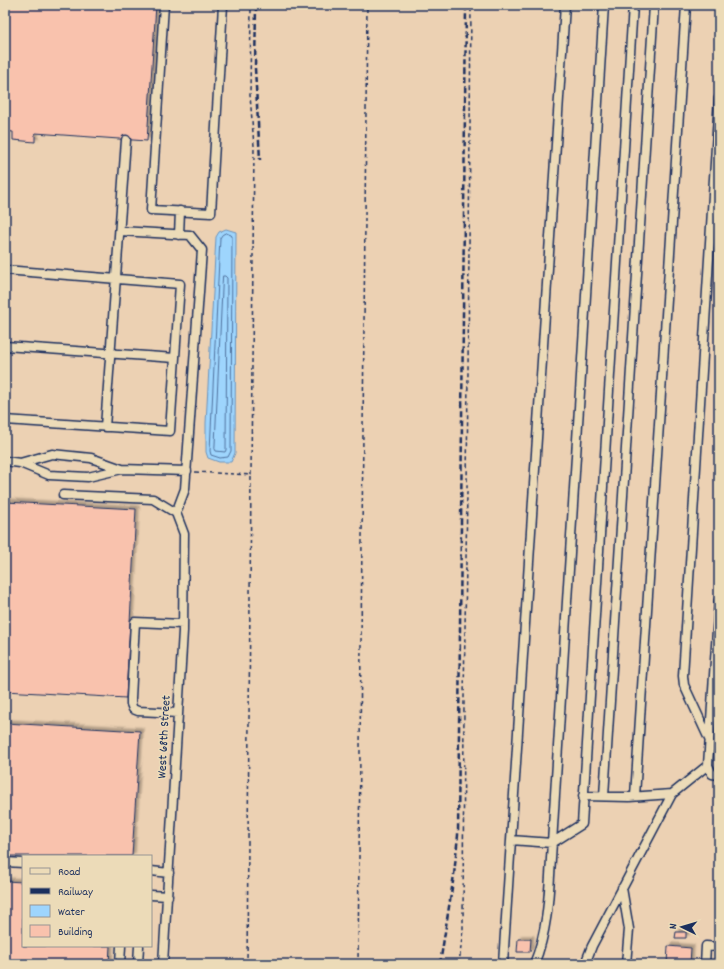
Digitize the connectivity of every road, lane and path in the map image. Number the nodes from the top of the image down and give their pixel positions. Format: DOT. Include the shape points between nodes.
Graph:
graph roads {
  1 [pos="164,5"];
  2 [pos="223,5"];
  3 [pos="251,5"];
  4 [pos="367,5"];
  5 [pos="471,5"];
  6 [pos="565,5"];
  7 [pos="604,5"];
  8 [pos="633,5"];
  9 [pos="654,5"];
  10 [pos="686,5"];
  11 [pos="719,98"];
  12 [pos="126,140"];
  13 [pos="180,211"];
  14 [pos="120,231"];
  15 [pos="179,235"];
  16 [pos="5,270"];
  17 [pos="116,280"];
  18 [pos="5,346"];
  19 [pos="110,354"];
  20 [pos="175,358"];
  21 [pos="5,420"];
  22 [pos="105,427"];
  23 [pos="5,462"];
  24 [pos="20,463"];
  25 [pos="122,469"];
  26 [pos="187,472"];
  27 [pos="251,475"];
  28 [pos="63,495"];
  29 [pos="176,513"];
  30 [pos="719,600"];
  31 [pos="183,624"];
  32 [pos="178,713"];
  33 [pos="709,739"];
  34 [pos="708,765"];
  35 [pos="719,775"];
  36 [pos="672,794"];
  37 [pos="583,796"];
  38 [pos="604,796"];
  39 [pos="635,796"];
  40 [pos="511,840"];
  41 [pos="552,842"];
  42 [pos="5,862"];
  43 [pos="22,863"];
  44 [pos="152,871"];
  45 [pos="169,873"];
  46 [pos="622,888"];
  47 [pos="152,895"];
  48 [pos="168,896"];
  49 [pos="121,947"];
  50 [pos="139,947"];
  51 [pos="719,947"];
  52 [pos="120,964"];
  53 [pos="138,964"];
  54 [pos="163,964"];
  55 [pos="247,964"];
  56 [pos="358,964"];
  57 [pos="459,964"];
  58 [pos="503,964"];
  59 [pos="534,964"];
  60 [pos="585,964"];
  61 [pos="626,964"];
  62 [pos="705,964"];
  1 -- 13 [label="street" via="151,210"];
  2 -- 13 [label="street" via="211,213"];
  3 -- 27 [label="path" via="250,96 254,146"];
  4 -- 56 [label="path"];
  5 -- 57 [label="path" via="463,915"];
  6 -- 40 [label="street"];
  7 -- 41 [label="street"];
  8 -- 37 [label="street"];
  9 -- 38 [label="street"];
  10 -- 39 [label="street"];
  11 -- 33 [label="street" via="683,676 684,685"];
  12 -- 14 [label="street"];
  13 -- 15 [label="street"];
  14 -- 15 [label="street"];
  14 -- 17 [label="street"];
  15 -- 26 [label="street" via="190,235 202,250"];
  16 -- 17 [label="street"];
  17 -- 19 [label="street"];
  17 -- 20 [label="street" via="180,284"];
  18 -- 19 [label="street"];
  19 -- 20 [label="street"];
  19 -- 22 [label="street"];
  20 -- 22 [label="street" via="170,431"];
  21 -- 22 [label="street"];
  23 -- 24 [label="street"];
  24 -- 25 [label="street" via="52,454 91,458"];
  24 -- 25 [label="street" via="48,475 88,477"];
  25 -- 26 [label="street"];
  26 -- 27 [label="path"];
  26 -- 29 [label="street" via="185,489"];
  27 -- 55 [label="path"];
  28 -- 29 [label="street" via="153,499"];
  29 -- 31 [label="street, West 68th Street" via="184,534"];
  30 -- 33 [label="street"];
  31 -- 32 [label="street, West 68th Street"];
  31 -- 32 [label="street" via="135,622 131,704 133,709"];
  32 -- 45 [label="street, West 68th Street"];
  33 -- 34 [label="street"];
  34 -- 35 [label="street" via="712,774"];
  34 -- 36 [label="street"];
  36 -- 39 [label="street"];
  36 -- 46 [label="street"];
  37 -- 38 [label="street"];
  37 -- 41 [label="street" via="582,824"];
  38 -- 39 [label="street"];
  40 -- 41 [label="street"];
  40 -- 58 [label="street"];
  41 -- 59 [label="street" via="545,928"];
  42 -- 43 [label="street"];
  44 -- 45 [label="street"];
  45 -- 48 [label="street, West 68th Street"];
  46 -- 60 [label="street"];
  46 -- 61 [label="street" via="629,929"];
  47 -- 48 [label="street"];
  48 -- 54 [label="street, West 68th Street"];
  49 -- 52 [label="street"];
  50 -- 53 [label="street"];
  51 -- 62 [label="street" via="706,946"];
}
